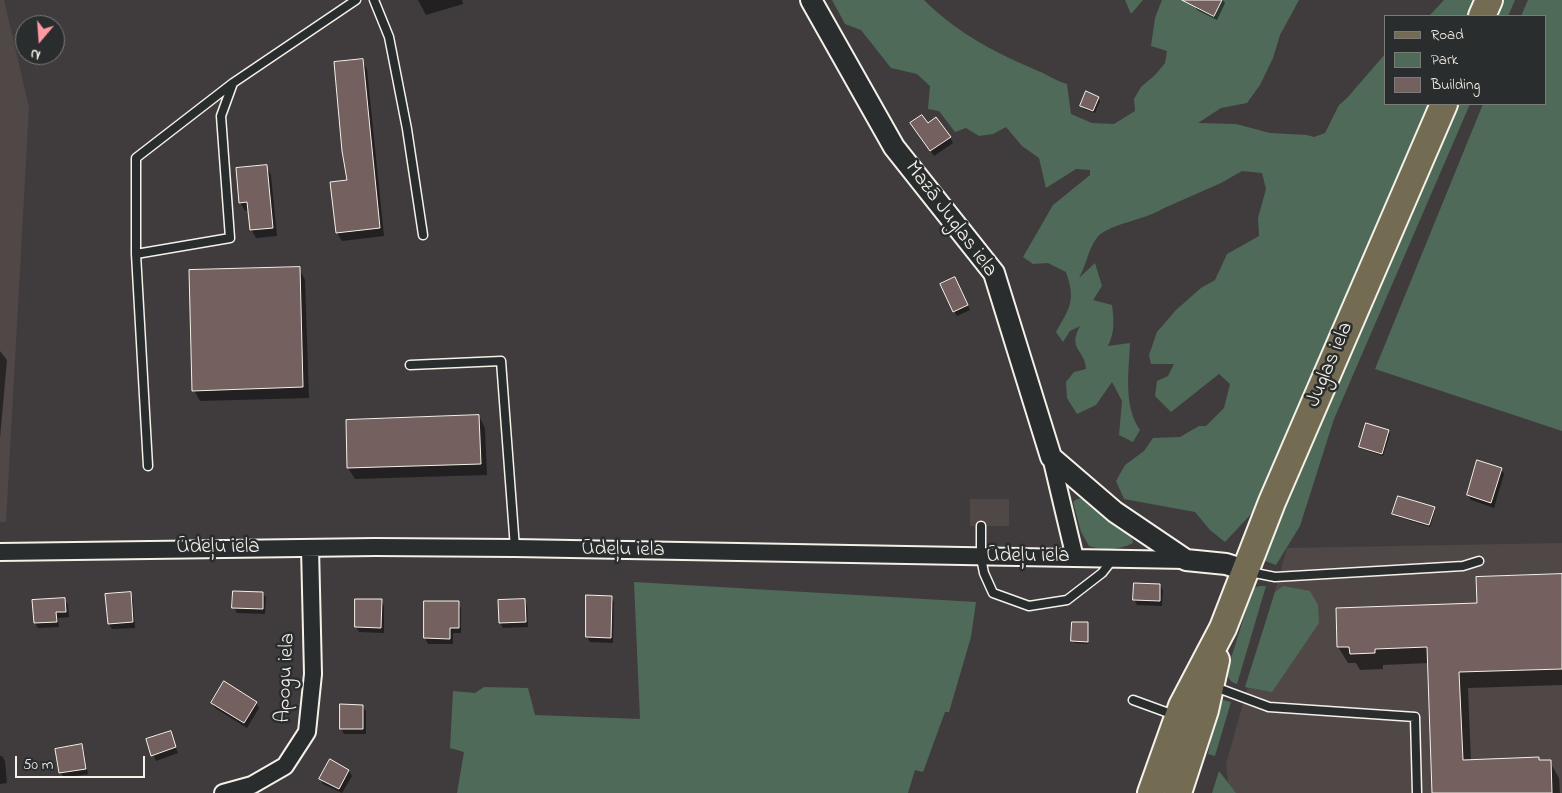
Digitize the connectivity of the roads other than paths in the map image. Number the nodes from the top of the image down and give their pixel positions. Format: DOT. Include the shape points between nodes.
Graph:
graph roads {
  1 [pos="356,0"];
  2 [pos="374,0"];
  3 [pos="811,0"];
  4 [pos="1489,0"];
  5 [pos="1482,15"];
  6 [pos="233,83"];
  7 [pos="1444,105"];
  8 [pos="423,235"];
  9 [pos="136,254"];
  10 [pos="410,365"];
  11 [pos="1051,457"];
  12 [pos="148,466"];
  13 [pos="982,526"];
  14 [pos="310,548"];
  15 [pos="516,548"];
  16 [pos="0,552"];
  17 [pos="981,558"];
  18 [pos="1075,558"];
  19 [pos="1113,559"];
  20 [pos="1186,560"];
  21 [pos="1479,561"];
  22 [pos="1245,570"];
  23 [pos="1223,628"];
  24 [pos="1211,685"];
  25 [pos="1133,700"];
  26 [pos="1178,716"];
  27 [pos="222,793"];
  28 [pos="1151,793"];
  29 [pos="1178,793"];
  30 [pos="1417,793"];
  1 -- 6 [label="lane"];
  2 -- 8 [label="lane" via="389,37"];
  3 -- 11 [label="street, Mazā Juglas iela" via="894,147 994,273"];
  4 -- 5 [label="main road"];
  6 -- 9 [label="lane" via="136,158"];
  6 -- 9 [label="lane" via="221,116 230,238"];
  7 -- 22 [label="main road, Juglas iela"];
  9 -- 12 [label="lane"];
  10 -- 15 [label="lane" via="501,361"];
  11 -- 18 [label="street, Mazā Juglas iela"];
  11 -- 20 [label="street" via="1115,512"];
  13 -- 17 [label="lane"];
  14 -- 15 [label="street, Ūdeļu iela"];
  14 -- 16 [label="street, Ūdeļu iela"];
  14 -- 27 [label="street, Apogu iela" via="313,674 307,732 285,766 252,786"];
  15 -- 17 [label="street, Ūdeļu iela"];
  17 -- 18 [label="street, Ūdeļu iela"];
  17 -- 19 [label="lane" via="993,594 1029,606 1067,600 1102,574"];
  18 -- 19 [label="street, Ūdeļu iela"];
  19 -- 20 [label="street, Ūdeļu iela"];
  20 -- 22 [label="street, Ūdeļu iela" via="1226,564"];
  21 -- 22 [label="lane" via="1463,566 1275,577"];
  22 -- 23 [label="main road, Juglas iela"];
  23 -- 24 [label="main road, Juglas iela"];
  23 -- 26 [label="main road, Juglas iela"];
  24 -- 29 [label="main road, Juglas iela"];
  24 -- 30 [label="lane" via="1269,707 1415,717"];
  25 -- 26 [label="lane"];
  26 -- 28 [label="main road, Juglas iela"];
}
